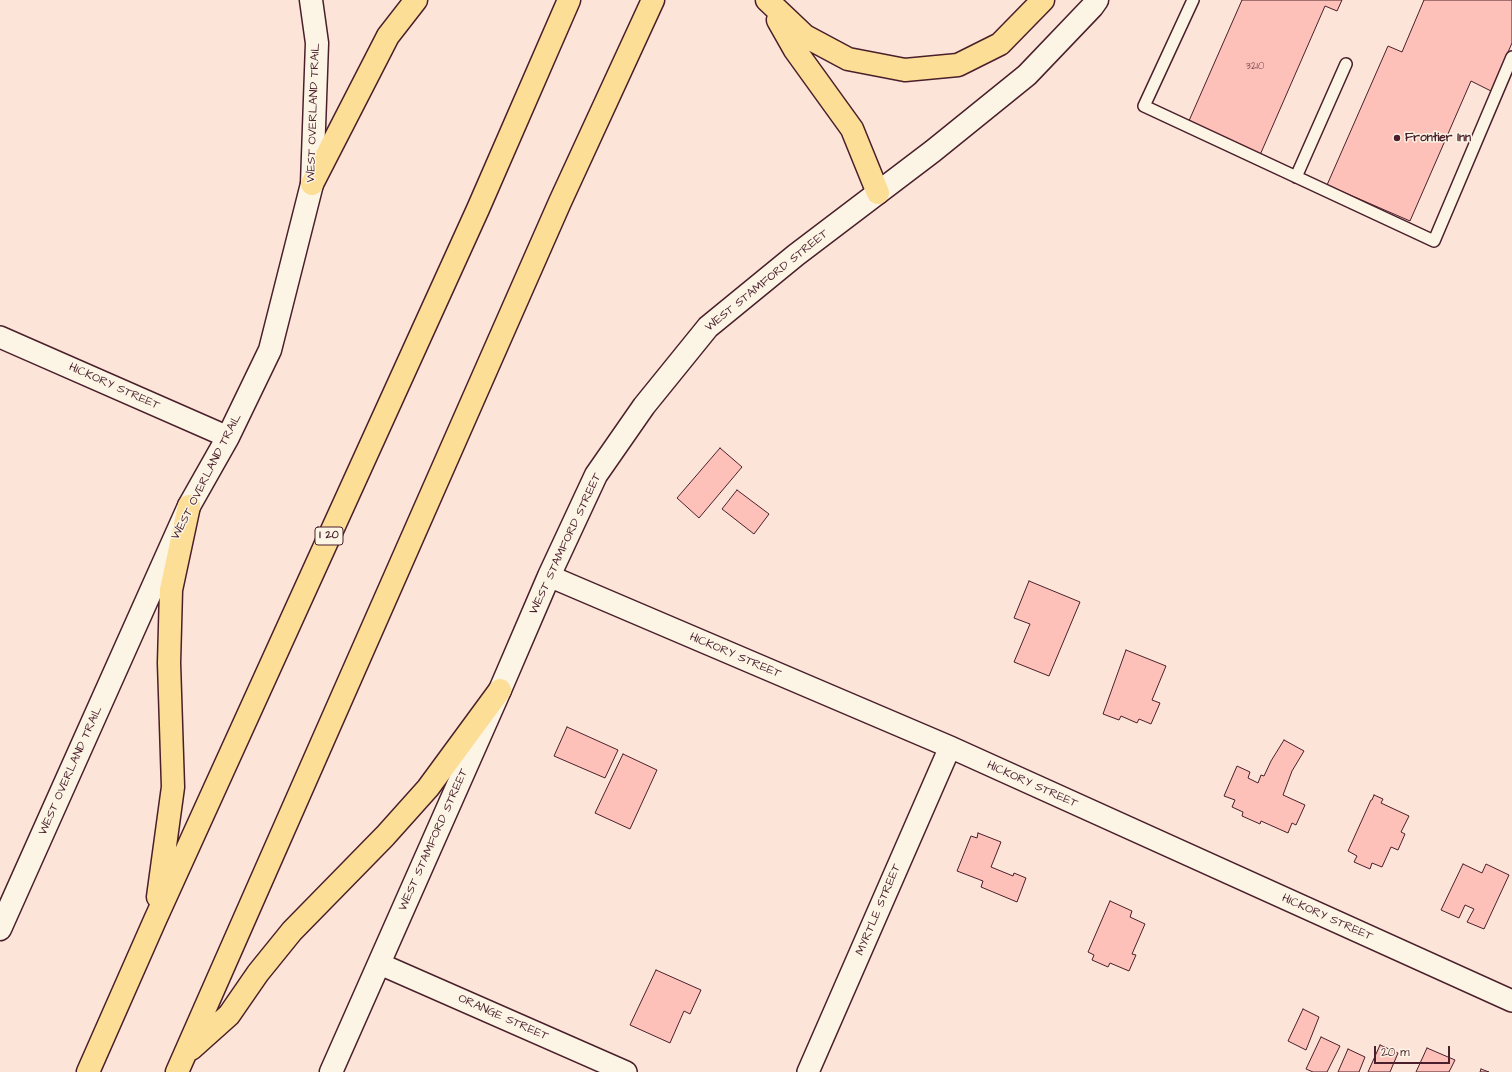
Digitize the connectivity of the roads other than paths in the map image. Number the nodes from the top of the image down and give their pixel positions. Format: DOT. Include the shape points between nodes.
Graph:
graph roads {
  1 [pos="311,0"];
  2 [pos="416,0"];
  3 [pos="568,0"];
  4 [pos="653,0"];
  5 [pos="767,0"];
  6 [pos="1043,0"];
  7 [pos="1096,0"];
  8 [pos="1193,0"];
  9 [pos="1512,57"];
  10 [pos="1346,64"];
  11 [pos="1296,177"];
  12 [pos="312,184"];
  13 [pos="878,193"];
  14 [pos="0,337"];
  15 [pos="228,437"];
  16 [pos="189,506"];
  17 [pos="549,576"];
  18 [pos="500,690"];
  19 [pos="950,747"];
  20 [pos="155,920"];
  21 [pos="0,929"];
  22 [pos="380,964"];
  23 [pos="1512,1001"];
  24 [pos="181,1064"];
  25 [pos="88,1072"];
  26 [pos="331,1072"];
  27 [pos="626,1072"];
  28 [pos="808,1072"];
  1 -- 12 [label="main road, WEST OVERLAND TRAIL" via="317,44"];
  2 -- 12 [label="highway" via="388,36"];
  3 -- 20 [label="highway, I 20" via="478,209"];
  4 -- 24 [label="highway" via="554,216"];
  5 -- 6 [label="highway" via="805,36 848,59 905,70 958,65 1000,44"];
  5 -- 13 [label="highway" via="795,50 852,129"];
  7 -- 13 [label="main road, WEST STAMFORD STREET" via="1027,75"];
  8 -- 11 [label="lane" via="1144,106"];
  9 -- 11 [label="lane" via="1434,241"];
  10 -- 11 [label="lane"];
  12 -- 15 [label="main road, WEST OVERLAND TRAIL" via="270,350"];
  13 -- 17 [label="main road, WEST STAMFORD STREET" via="796,255 708,328 644,406 596,475"];
  14 -- 15 [label="street, HICKORY STREET"];
  15 -- 16 [label="main road, WEST OVERLAND TRAIL"];
  16 -- 20 [label="highway" via="171,590 173,787"];
  16 -- 21 [label="main road, WEST OVERLAND TRAIL"];
  17 -- 18 [label="main road, WEST STAMFORD STREET"];
  17 -- 19 [label="street, HICKORY STREET"];
  18 -- 22 [label="main road, WEST STAMFORD STREET"];
  18 -- 24 [label="highway" via="428,788 292,931 229,1015"];
  19 -- 23 [label="street, HICKORY STREET"];
  19 -- 28 [label="street, MYRTLE STREET"];
  20 -- 25 [label="highway, I 20"];
  22 -- 26 [label="main road, WEST STAMFORD STREET"];
  22 -- 27 [label="street, ORANGE STREET"];
}
